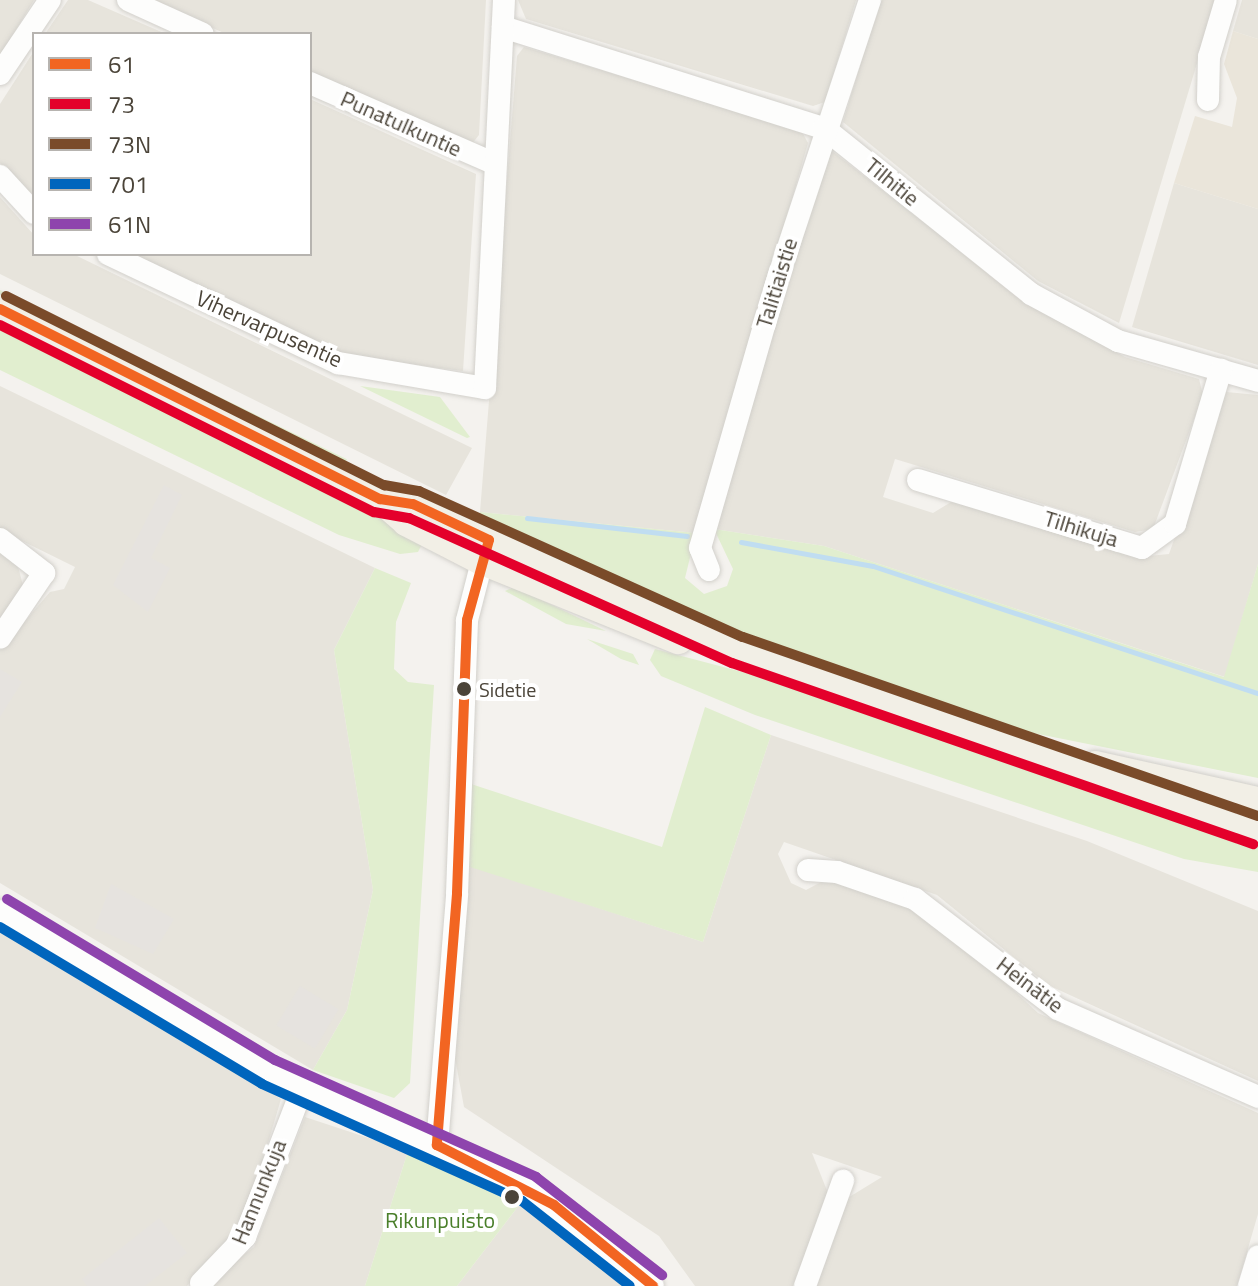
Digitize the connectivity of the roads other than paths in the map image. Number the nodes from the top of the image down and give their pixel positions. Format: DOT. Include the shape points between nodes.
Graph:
graph roads {
  1 [pos="50,0"];
  2 [pos="128,0"];
  3 [pos="504,0"];
  4 [pos="870,0"];
  5 [pos="1226,0"];
  6 [pos="503,27"];
  7 [pos="199,32"];
  8 [pos="0,74"];
  9 [pos="312,84"];
  10 [pos="1208,100"];
  11 [pos="824,128"];
  12 [pos="493,163"];
  13 [pos="0,176"];
  14 [pos="32,211"];
  15 [pos="112,256"];
  16 [pos="0,309"];
  17 [pos="1221,370"];
  18 [pos="1258,381"];
  19 [pos="918,480"];
  20 [pos="0,539"];
  21 [pos="484,550"];
  22 [pos="709,570"];
  23 [pos="0,638"];
  24 [pos="1083,765"];
  25 [pos="1258,801"];
  26 [pos="1258,831"];
  27 [pos="808,870"];
  28 [pos="0,911"];
  29 [pos="302,1089"];
  30 [pos="1258,1097"];
  31 [pos="437,1145"];
  32 [pos="843,1181"];
  33 [pos="1258,1256"];
  34 [pos="201,1283"];
  35 [pos="653,1286"];
  36 [pos="805,1286"];
  37 [pos="1249,1286"];
  1 -- 8 [label="street"];
  2 -- 7 [label="street"];
  3 -- 6 [label="street"];
  4 -- 11 [label="street, Talitiaistie"];
  5 -- 10 [label="street" via="1209,57"];
  6 -- 11 [label="street, Tilhitie"];
  6 -- 12 [label="street"];
  9 -- 12 [label="street, Punatulkuntie"];
  11 -- 17 [label="street, Tilhitie" via="1031,294 1118,341"];
  11 -- 22 [label="street, Talitiaistie" via="700,548"];
  12 -- 15 [label="street, Vihervarpusentie" via="485,388 338,363"];
  13 -- 14 [label="street"];
  16 -- 21 [label="main road" via="380,499 413,504"];
  17 -- 18 [label="street, Tilhitie"];
  17 -- 19 [label="street, Tilhikuja" via="1175,524 1142,548"];
  20 -- 23 [label="street" via="44,573"];
  21 -- 24 [label="main road" via="738,650"];
  21 -- 31 [label="street" via="467,620 457,894"];
  24 -- 25 [label="main road" via="1118,765"];
  24 -- 26 [label="main road" via="1117,784"];
  27 -- 30 [label="street, Heinätie" via="837,872 915,899 1058,1009"];
  28 -- 29 [label="street"];
  29 -- 31 [label="street"];
  29 -- 34 [label="street, Hannunkuja" via="245,1237"];
  31 -- 35 [label="street" via="554,1205"];
  32 -- 36 [label="street"];
  33 -- 37 [label="street"];
}
